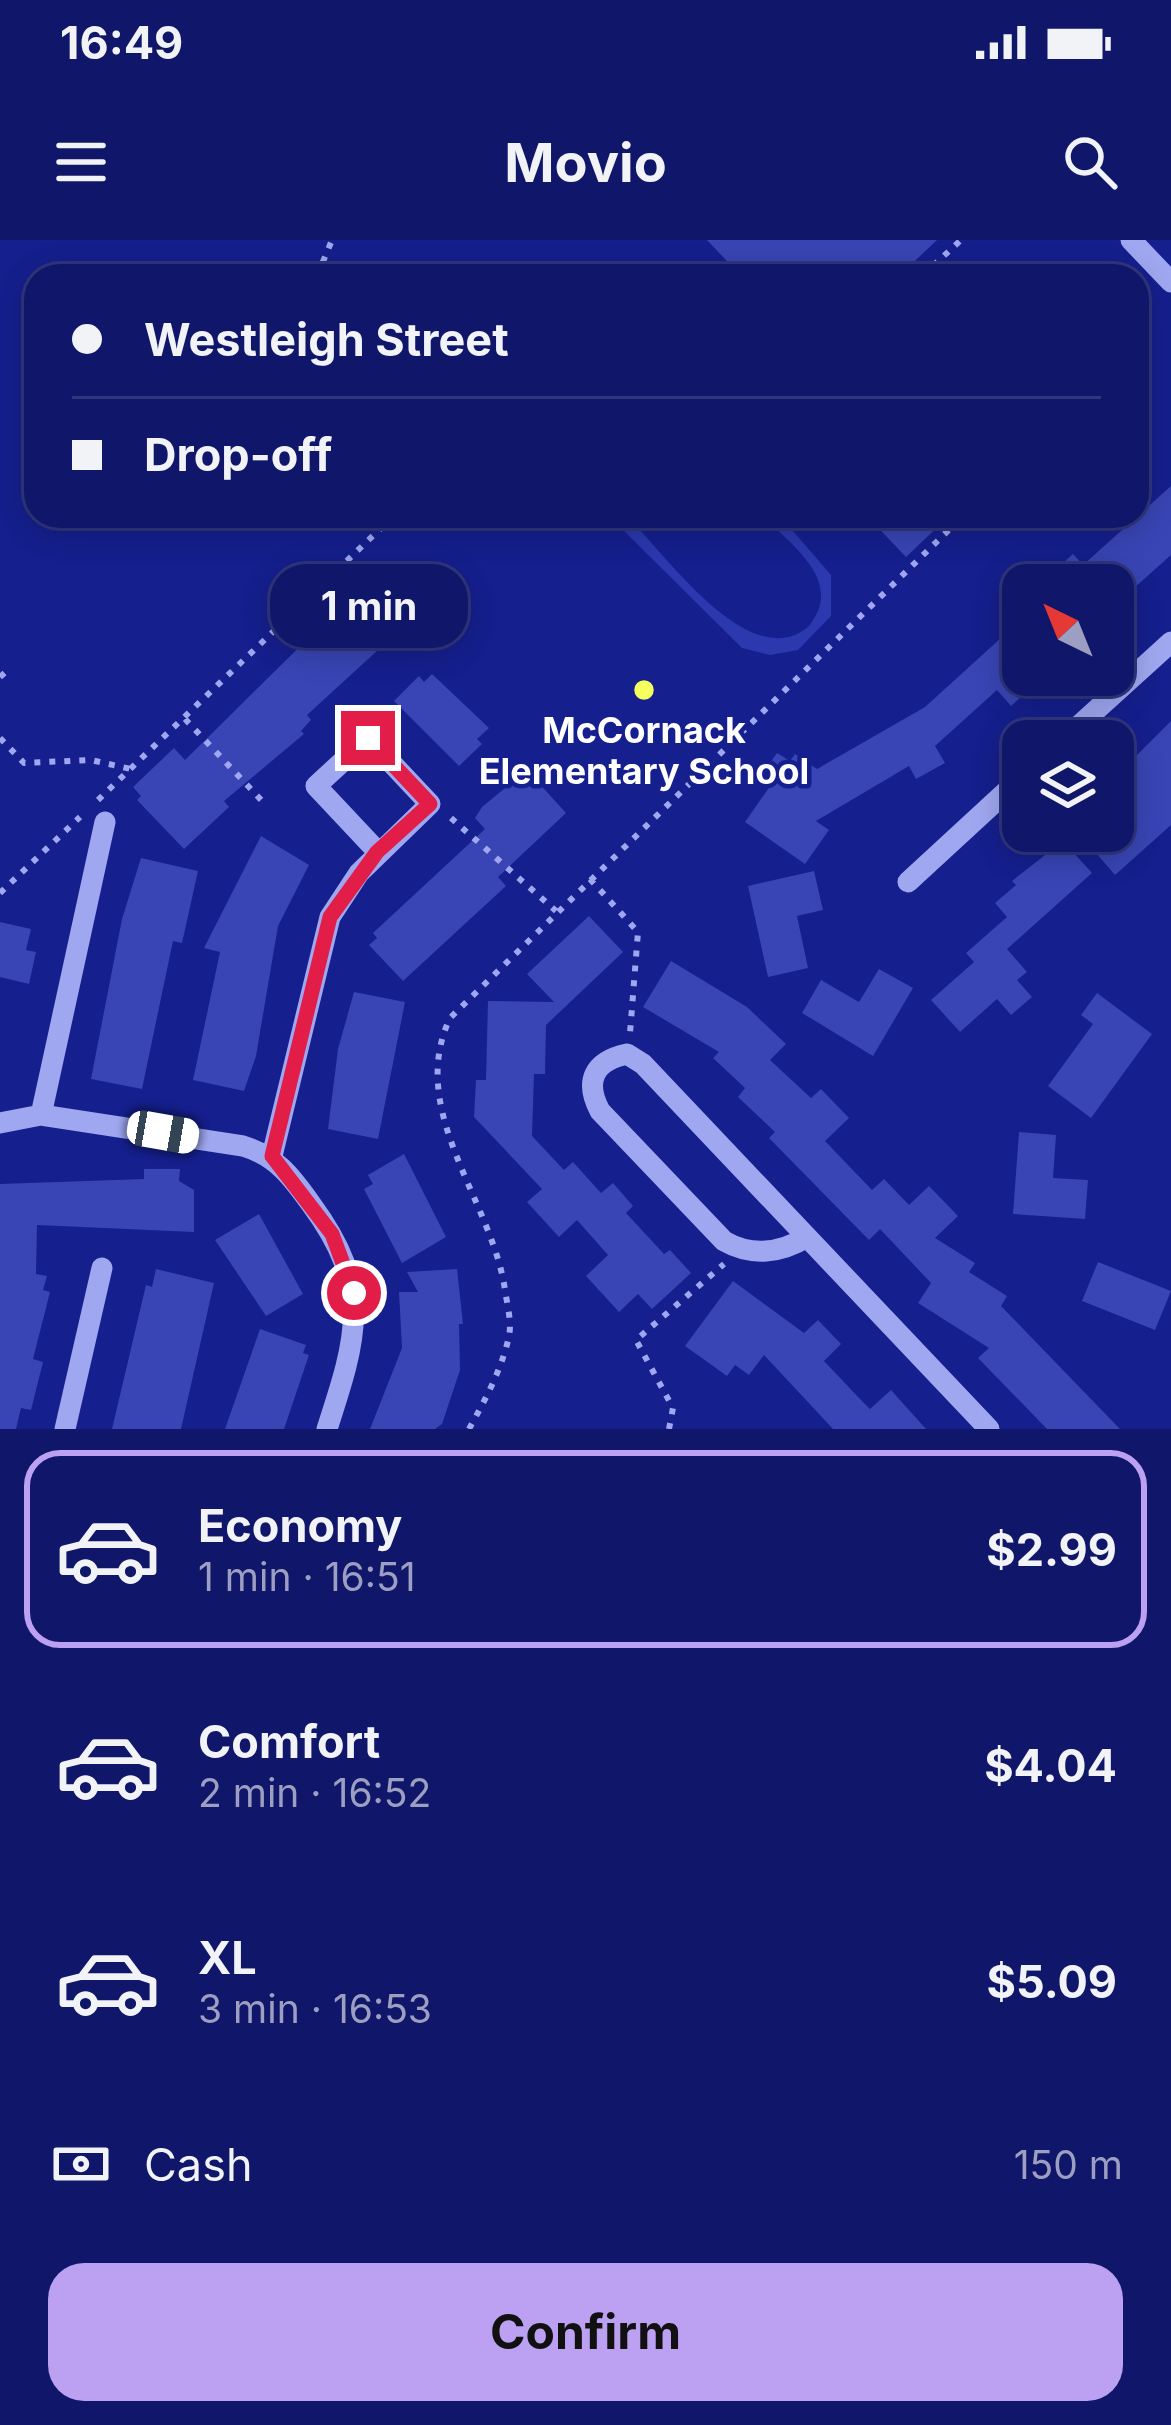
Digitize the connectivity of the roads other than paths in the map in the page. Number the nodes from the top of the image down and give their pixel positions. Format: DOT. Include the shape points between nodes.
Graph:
graph roads {
  1 [pos="1131,240"];
  2 [pos="1171,282"];
  3 [pos="1171,642"];
  4 [pos="1085,720"];
  5 [pos="1002,795"];
  6 [pos="105,822"];
  7 [pos="377,852"];
  8 [pos="908,881"];
  9 [pos="40,1115"];
  10 [pos="0,1123"];
  11 [pos="272,1156"];
  12 [pos="807,1238"];
  13 [pos="101,1268"];
  14 [pos="65,1429"];
  15 [pos="327,1429"];
  16 [pos="989,1429"];
  1 -- 2 [label="street"];
  3 -- 4 [label="street"];
  5 -- 8 [label="street"];
  6 -- 9 [label="street"];
  7 -- 7 [label="street" via="316,786 368,738 430,804"];
  7 -- 11 [label="street" via="330,917"];
  9 -- 10 [label="street"];
  9 -- 11 [label="street"];
  11 -- 15 [label="street" via="332,1234 354,1293 350,1358"];
  12 -- 12 [label="street" via="643,1064 627,1054 593,1072 590,1092 600,1111 724,1241 740,1250 789,1249"];
  12 -- 16 [label="street"];
  13 -- 14 [label="street"];
}
